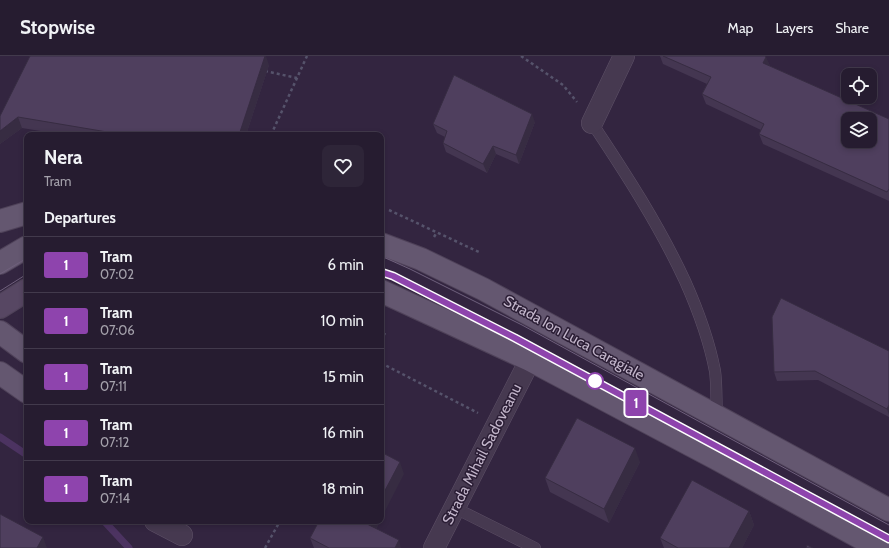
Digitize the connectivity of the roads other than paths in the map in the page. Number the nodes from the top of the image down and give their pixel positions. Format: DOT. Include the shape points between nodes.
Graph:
graph roads {
  1 [pos="624,56"];
  2 [pos="592,123"];
  3 [pos="24,214"];
  4 [pos="0,221"];
  5 [pos="384,240"];
  6 [pos="384,245"];
  7 [pos="421,259"];
  8 [pos="24,292"];
  9 [pos="384,292"];
  10 [pos="0,308"];
  11 [pos="0,332"];
  12 [pos="24,350"];
  13 [pos="530,360"];
  14 [pos="0,373"];
  15 [pos="24,390"];
  16 [pos="717,416"];
  17 [pos="455,508"];
  18 [pos="889,510"];
  19 [pos="161,524"];
  20 [pos="184,535"];
  21 [pos="434,548"];
  22 [pos="535,548"];
  23 [pos="879,548"];
  1 -- 2 [label="street"];
  2 -- 16 [label="lane" via="633,185 670,249 696,305 715,371"];
  3 -- 4 [label="main road"];
  5 -- 7 [label="main road"];
  6 -- 7 [label="main road, Strada Ion Luca Caragiale"];
  7 -- 16 [label="main road, Strada Ion Luca Caragiale" via="483,288"];
  8 -- 10 [label="main road"];
  9 -- 13 [label="main road"];
  11 -- 12 [label="main road"];
  13 -- 17 [label="street, Strada Mihail Sadoveanu"];
  13 -- 23 [label="main road"];
  14 -- 15 [label="main road"];
  16 -- 18 [label="main road, Strada Ion Luca Caragiale"];
  17 -- 21 [label="street, Strada Mihail Sadoveanu"];
  17 -- 22 [label="lane"];
  19 -- 20 [label="street"];
}
